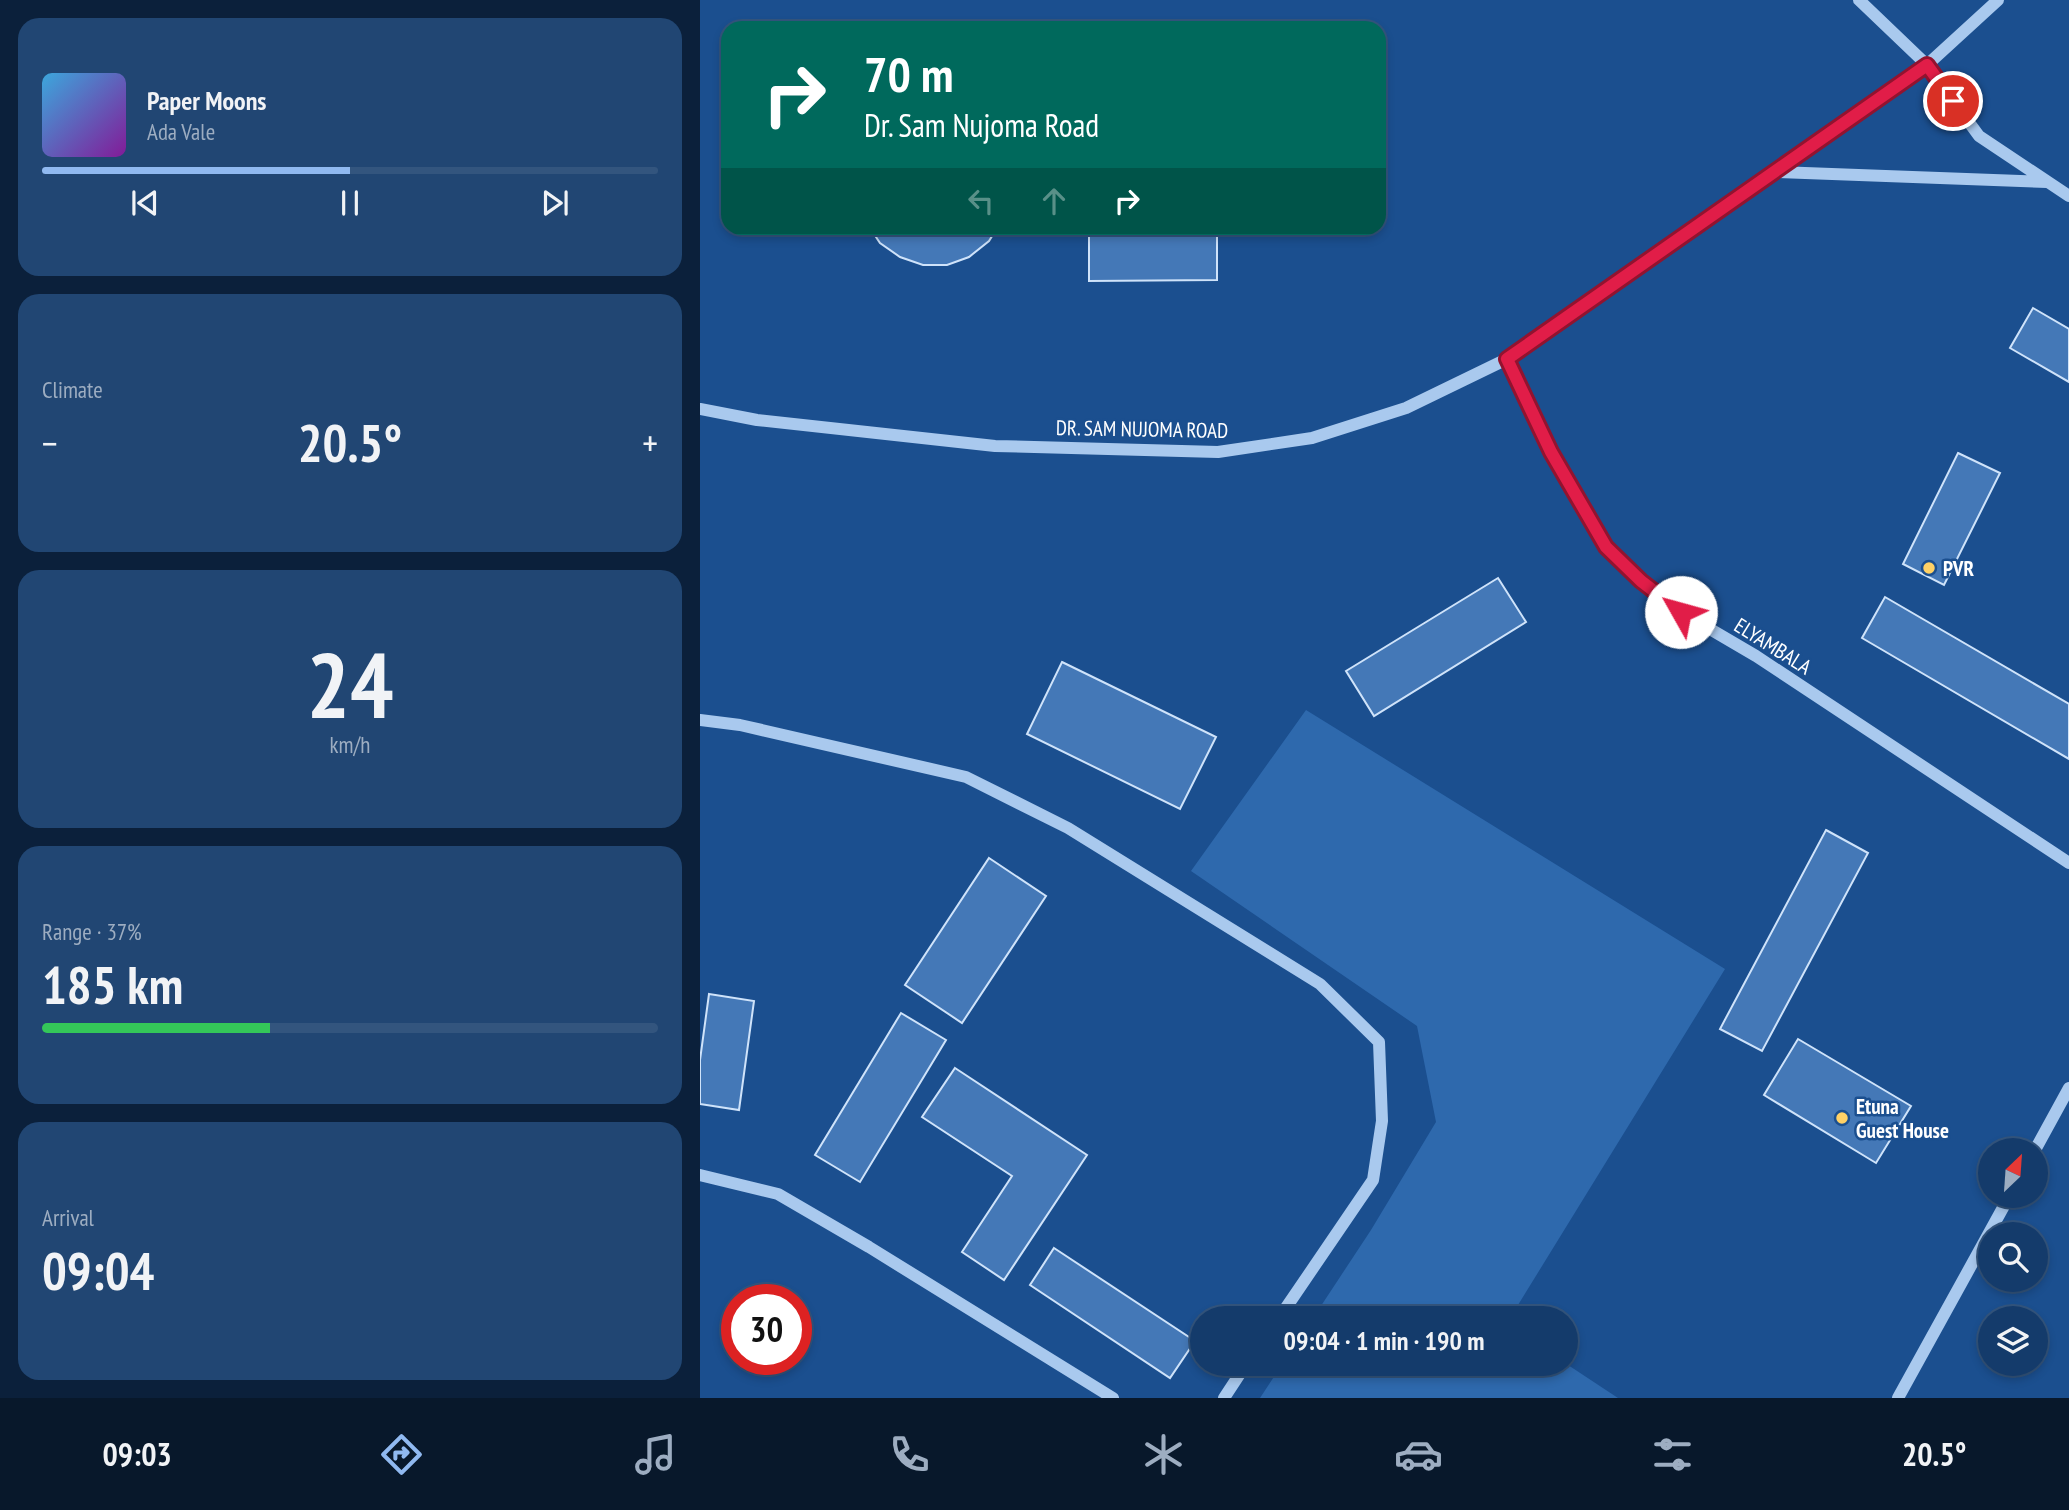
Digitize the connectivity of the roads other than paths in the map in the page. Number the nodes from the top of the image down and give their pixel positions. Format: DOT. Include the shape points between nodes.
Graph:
graph roads {
  1 [pos="1859,0"];
  2 [pos="1998,0"];
  3 [pos="1927,65"];
  4 [pos="1777,172"];
  5 [pos="2048,182"];
  6 [pos="2069,196"];
  7 [pos="1507,359"];
  8 [pos="700,409"];
  9 [pos="700,720"];
  10 [pos="2069,863"];
  11 [pos="2069,1088"];
  12 [pos="2042,1138"];
  13 [pos="700,1175"];
  14 [pos="2003,1208"];
  15 [pos="1287,1306"];
  16 [pos="1239,1376"];
  17 [pos="1113,1398"];
  18 [pos="1224,1398"];
  19 [pos="1898,1398"];
  1 -- 3 [label="street"];
  2 -- 3 [label="street, DR. SAM NUJOMA ROAD"];
  3 -- 4 [label="street, DR. SAM NUJOMA ROAD"];
  3 -- 5 [label="street" via="1979,136"];
  4 -- 5 [label="street"];
  4 -- 7 [label="street, DR. SAM NUJOMA ROAD"];
  5 -- 6 [label="street"];
  7 -- 8 [label="street, DR. SAM NUJOMA ROAD" via="1406,408 1312,438 1218,453 995,446 757,420"];
  7 -- 10 [label="street, ELYAMBALA" via="1551,452 1606,547 1641,581 1681,612 1756,656"];
  9 -- 15 [label="street" via="966,777 1068,828 1320,984 1379,1042 1382,1121 1373,1180"];
  11 -- 12 [label="street"];
  13 -- 17 [label="street" via="778,1194"];
  14 -- 19 [label="street"];
  16 -- 18 [label="street"];
}
